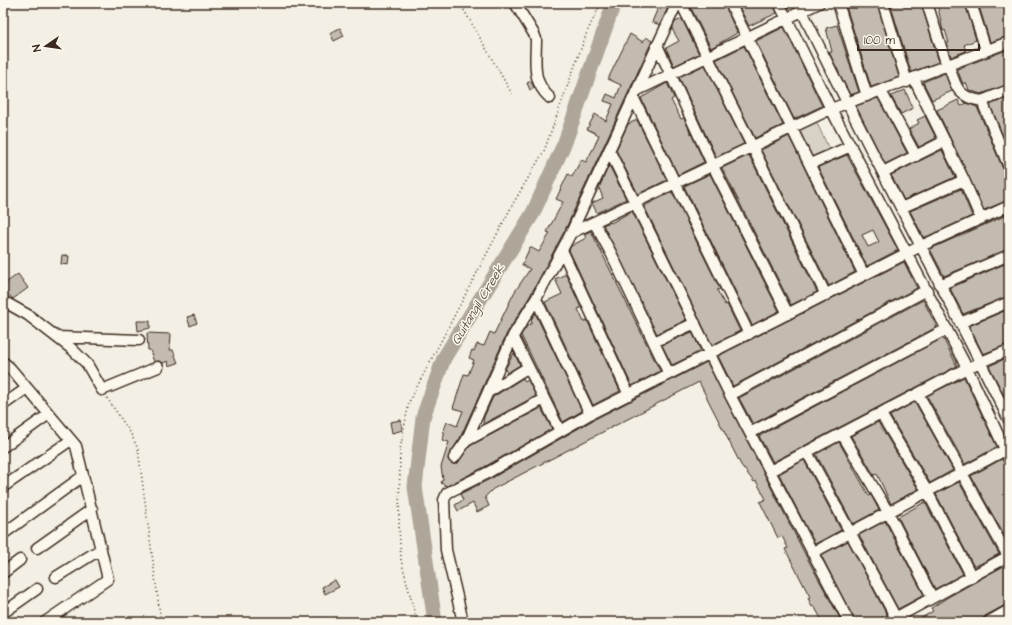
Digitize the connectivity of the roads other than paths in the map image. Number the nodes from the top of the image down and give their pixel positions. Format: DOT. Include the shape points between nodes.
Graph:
graph roads {
  1 [pos="515,3"];
  2 [pos="677,3"];
  3 [pos="681,3"];
  4 [pos="730,3"];
  5 [pos="779,3"];
  6 [pos="819,3"];
  7 [pos="838,3"];
  8 [pos="882,3"];
  9 [pos="927,3"];
  10 [pos="971,3"];
  11 [pos="804,7"];
  12 [pos="787,17"];
  13 [pos="748,36"];
  14 [pos="1009,42"];
  15 [pos="657,45"];
  16 [pos="986,50"];
  17 [pos="707,55"];
  18 [pos="948,66"];
  19 [pos="671,73"];
  20 [pos="910,80"];
  21 [pos="638,90"];
  22 [pos="1009,90"];
  23 [pos="881,91"];
  24 [pos="867,96"];
  25 [pos="550,98"];
  26 [pos="634,100"];
  27 [pos="982,101"];
  28 [pos="846,103"];
  29 [pos="831,109"];
  30 [pos="793,129"];
  31 [pos="945,141"];
  32 [pos="851,146"];
  33 [pos="752,148"];
  34 [pos="609,150"];
  35 [pos="916,156"];
  36 [pos="810,164"];
  37 [pos="712,166"];
  38 [pos="1009,167"];
  39 [pos="883,172"];
  40 [pos="964,180"];
  41 [pos="674,184"];
  42 [pos="635,202"];
  43 [pos="1009,206"];
  44 [pos="901,208"];
  45 [pos="981,219"];
  46 [pos="594,222"];
  47 [pos="571,233"];
  48 [pos="921,246"];
  49 [pos="562,250"];
  50 [pos="908,253"];
  51 [pos="1009,255"];
  52 [pos="864,275"];
  53 [pos="940,285"];
  54 [pos="927,290"];
  55 [pos="826,295"];
  56 [pos="536,299"];
  57 [pos="3,301"];
  58 [pos="1009,302"];
  59 [pos="788,314"];
  60 [pos="695,323"];
  61 [pos="960,323"];
  62 [pos="947,329"];
  63 [pos="749,334"];
  64 [pos="512,336"];
  65 [pos="57,337"];
  66 [pos="139,340"];
  67 [pos="654,342"];
  68 [pos="1009,350"];
  69 [pos="710,354"];
  70 [pos="3,362"];
  71 [pos="980,362"];
  72 [pos="158,367"];
  73 [pos="527,368"];
  74 [pos="967,368"];
  75 [pos="669,374"];
  76 [pos="27,388"];
  77 [pos="490,391"];
  78 [pos="918,394"];
  79 [pos="629,395"];
  80 [pos="730,395"];
  81 [pos="544,399"];
  82 [pos="1005,400"];
  83 [pos="3,405"];
  84 [pos="49,414"];
  85 [pos="590,414"];
  86 [pos="881,414"];
  87 [pos="1009,420"];
  88 [pos="560,431"];
  89 [pos="750,432"];
  90 [pos="842,434"];
  91 [pos="71,440"];
  92 [pos="466,441"];
  93 [pos="3,447"];
  94 [pos="807,452"];
  95 [pos="1008,452"];
  96 [pos="454,458"];
  97 [pos="770,472"];
  98 [pos="962,472"];
  99 [pos="83,476"];
  100 [pos="3,487"];
  101 [pos="927,491"];
  102 [pos="92,509"];
  103 [pos="888,512"];
  104 [pos="850,532"];
  105 [pos="3,534"];
  106 [pos="37,548"];
  107 [pos="101,549"];
  108 [pos="812,553"];
  109 [pos="1008,556"];
  110 [pos="20,560"];
  111 [pos="3,573"];
  112 [pos="56,577"];
  113 [pos="972,577"];
  114 [pos="37,589"];
  115 [pos="932,597"];
  116 [pos="1009,610"];
  117 [pos="3,613"];
  118 [pos="892,620"];
  119 [pos="45,622"];
  120 [pos="463,622"];
  121 [pos="849,622"];
  122 [pos="988,622"];
  1 -- 25 [label="street" via="536,39 536,77 541,89"];
  2 -- 15 [label="street"];
  3 -- 17 [label="street"];
  4 -- 13 [label="street"];
  5 -- 12 [label="street"];
  6 -- 11 [label="street"];
  7 -- 24 [label="street"];
  8 -- 20 [label="street"];
  9 -- 18 [label="street"];
  10 -- 16 [label="street"];
  11 -- 12 [label="street"];
  11 -- 28 [label="street"];
  12 -- 13 [label="street"];
  12 -- 29 [label="street"];
  13 -- 17 [label="street"];
  13 -- 30 [label="street"];
  14 -- 16 [label="street"];
  15 -- 19 [label="street"];
  15 -- 21 [label="street"];
  16 -- 18 [label="street"];
  17 -- 19 [label="street"];
  17 -- 33 [label="street"];
  18 -- 20 [label="street"];
  18 -- 27 [label="street" via="958,91"];
  19 -- 21 [label="street"];
  19 -- 37 [label="street"];
  20 -- 23 [label="street"];
  20 -- 31 [label="street"];
  21 -- 26 [label="street"];
  22 -- 27 [label="street"];
  23 -- 24 [label="street"];
  23 -- 35 [label="street"];
  24 -- 28 [label="street"];
  26 -- 34 [label="street"];
  26 -- 41 [label="street"];
  27 -- 38 [label="street"];
  28 -- 29 [label="street"];
  28 -- 39 [label="street"];
  29 -- 30 [label="street"];
  29 -- 32 [label="street"];
  30 -- 33 [label="street"];
  30 -- 36 [label="street"];
  31 -- 35 [label="street"];
  31 -- 40 [label="street"];
  32 -- 36 [label="street"];
  32 -- 50 [label="street"];
  33 -- 37 [label="street"];
  33 -- 55 [label="street"];
  34 -- 42 [label="street"];
  34 -- 47 [label="street"];
  35 -- 39 [label="street"];
  36 -- 52 [label="street"];
  37 -- 41 [label="street"];
  37 -- 59 [label="street"];
  39 -- 44 [label="street"];
  40 -- 44 [label="street"];
  40 -- 45 [label="street"];
  41 -- 42 [label="street"];
  41 -- 63 [label="street"];
  42 -- 46 [label="street"];
  42 -- 60 [label="street"];
  43 -- 45 [label="street"];
  44 -- 48 [label="street"];
  45 -- 48 [label="street"];
  46 -- 47 [label="street"];
  46 -- 67 [label="street"];
  47 -- 49 [label="street"];
  48 -- 50 [label="street"];
  48 -- 53 [label="street"];
  49 -- 56 [label="street"];
  49 -- 79 [label="street"];
  50 -- 52 [label="street"];
  50 -- 54 [label="street"];
  51 -- 53 [label="street"];
  52 -- 55 [label="street"];
  53 -- 61 [label="street"];
  54 -- 62 [label="street"];
  54 -- 80 [label="street"];
  55 -- 59 [label="street"];
  56 -- 64 [label="street"];
  56 -- 85 [label="street"];
  57 -- 65 [label="street" via="28,315"];
  58 -- 61 [label="street"];
  59 -- 63 [label="street"];
  60 -- 67 [label="street"];
  60 -- 69 [label="street"];
  61 -- 71 [label="street"];
  62 -- 74 [label="street"];
  62 -- 89 [label="street"];
  63 -- 69 [label="street"];
  64 -- 73 [label="street"];
  64 -- 77 [label="street"];
  65 -- 66 [label="street"];
  65 -- 72 [label="street" via="87,364 102,390"];
  67 -- 75 [label="street"];
  68 -- 71 [label="street"];
  69 -- 75 [label="street"];
  69 -- 80 [label="street"];
  70 -- 76 [label="street"];
  71 -- 74 [label="street"];
  71 -- 82 [label="street"];
  73 -- 77 [label="street"];
  73 -- 81 [label="street"];
  74 -- 78 [label="street"];
  74 -- 95 [label="street"];
  75 -- 79 [label="street"];
  76 -- 83 [label="street"];
  76 -- 84 [label="street"];
  77 -- 92 [label="street"];
  78 -- 86 [label="street"];
  78 -- 98 [label="street"];
  79 -- 85 [label="street"];
  80 -- 89 [label="street"];
  81 -- 88 [label="street"];
  81 -- 92 [label="street"];
  82 -- 87 [label="street"];
  84 -- 91 [label="street"];
  84 -- 93 [label="street"];
  85 -- 88 [label="street"];
  86 -- 90 [label="street"];
  86 -- 101 [label="street"];
  88 -- 120 [label="street" via="489,472 447,492 446,550"];
  89 -- 97 [label="street"];
  90 -- 94 [label="street"];
  90 -- 103 [label="street"];
  91 -- 99 [label="street" via="76,446"];
  91 -- 100 [label="street"];
  92 -- 96 [label="street"];
  94 -- 97 [label="street"];
  94 -- 104 [label="street"];
  95 -- 98 [label="street"];
  97 -- 108 [label="street"];
  98 -- 101 [label="street"];
  98 -- 109 [label="street"];
  99 -- 102 [label="street"];
  99 -- 105 [label="street"];
  101 -- 103 [label="street"];
  101 -- 113 [label="street"];
  102 -- 106 [label="street"];
  102 -- 107 [label="street"];
  103 -- 104 [label="street"];
  103 -- 115 [label="street"];
  104 -- 108 [label="street"];
  104 -- 118 [label="street"];
  107 -- 112 [label="street"];
  107 -- 119 [label="street" via="108,579"];
  108 -- 121 [label="street"];
  109 -- 113 [label="street"];
  110 -- 111 [label="street"];
  113 -- 115 [label="street"];
  114 -- 117 [label="street"];
  115 -- 118 [label="street"];
  116 -- 122 [label="street"];
}
